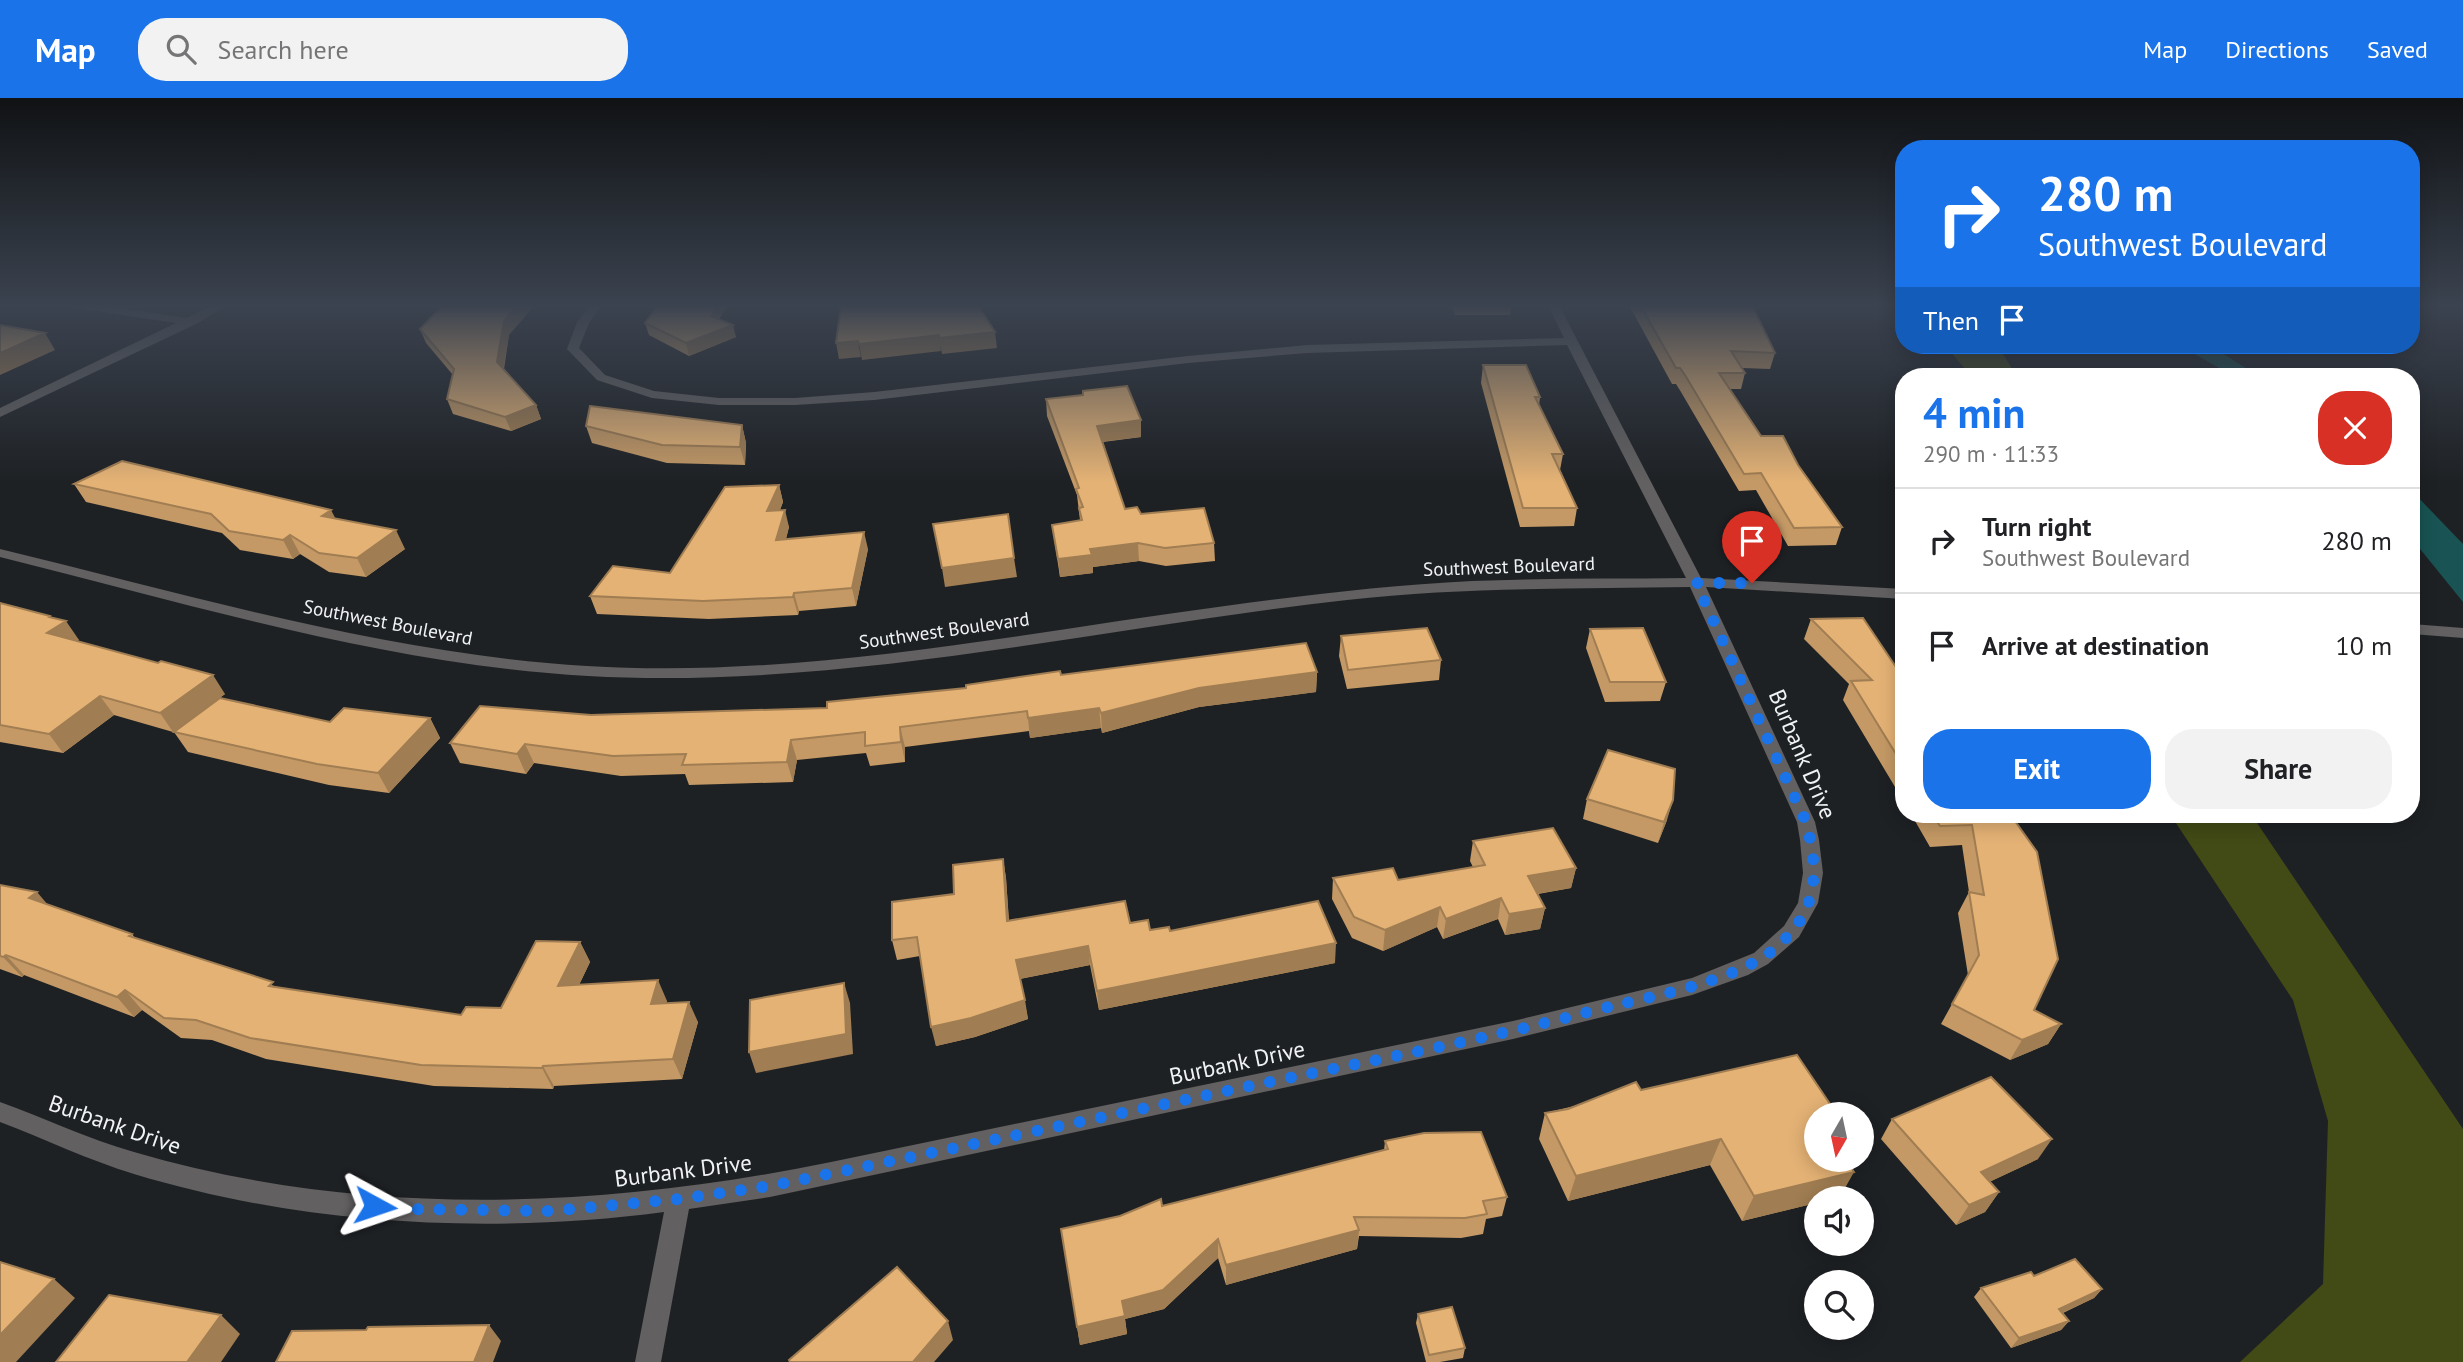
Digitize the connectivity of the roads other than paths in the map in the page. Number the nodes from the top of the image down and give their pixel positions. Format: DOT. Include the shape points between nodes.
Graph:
graph roads {
  1 [pos="103,364"];
  2 [pos="584,364"];
  3 [pos="1158,364"];
  4 [pos="1583,364"];
  5 [pos="0,413"];
  6 [pos="0,553"];
  7 [pos="1696,583"];
  8 [pos="1895,593"];
  9 [pos="2420,630"];
  10 [pos="2463,633"];
  11 [pos="0,1112"];
  12 [pos="679,1199"];
  13 [pos="648,1362"];
  1 -- 5 [label="street"];
  2 -- 3 [label="street" via="608,382 648,393 712,401 802,402"];
  4 -- 7 [label="street, Burbank Drive"];
  6 -- 7 [label="street, Southwest Boulevard" via="437,656 532,668 614,671 858,664 1351,595 1496,585"];
  7 -- 8 [label="street, Southwest Boulevard"];
  7 -- 12 [label="street, Burbank Drive" via="1801,810 1815,859 1815,878 1804,913 1779,945 1761,958 1717,978 1525,1029 770,1186"];
  9 -- 10 [label="street"];
  11 -- 12 [label="street, Burbank Drive" via="133,1163 258,1192 398,1209 549,1211"];
  12 -- 13 [label="street"];
}
